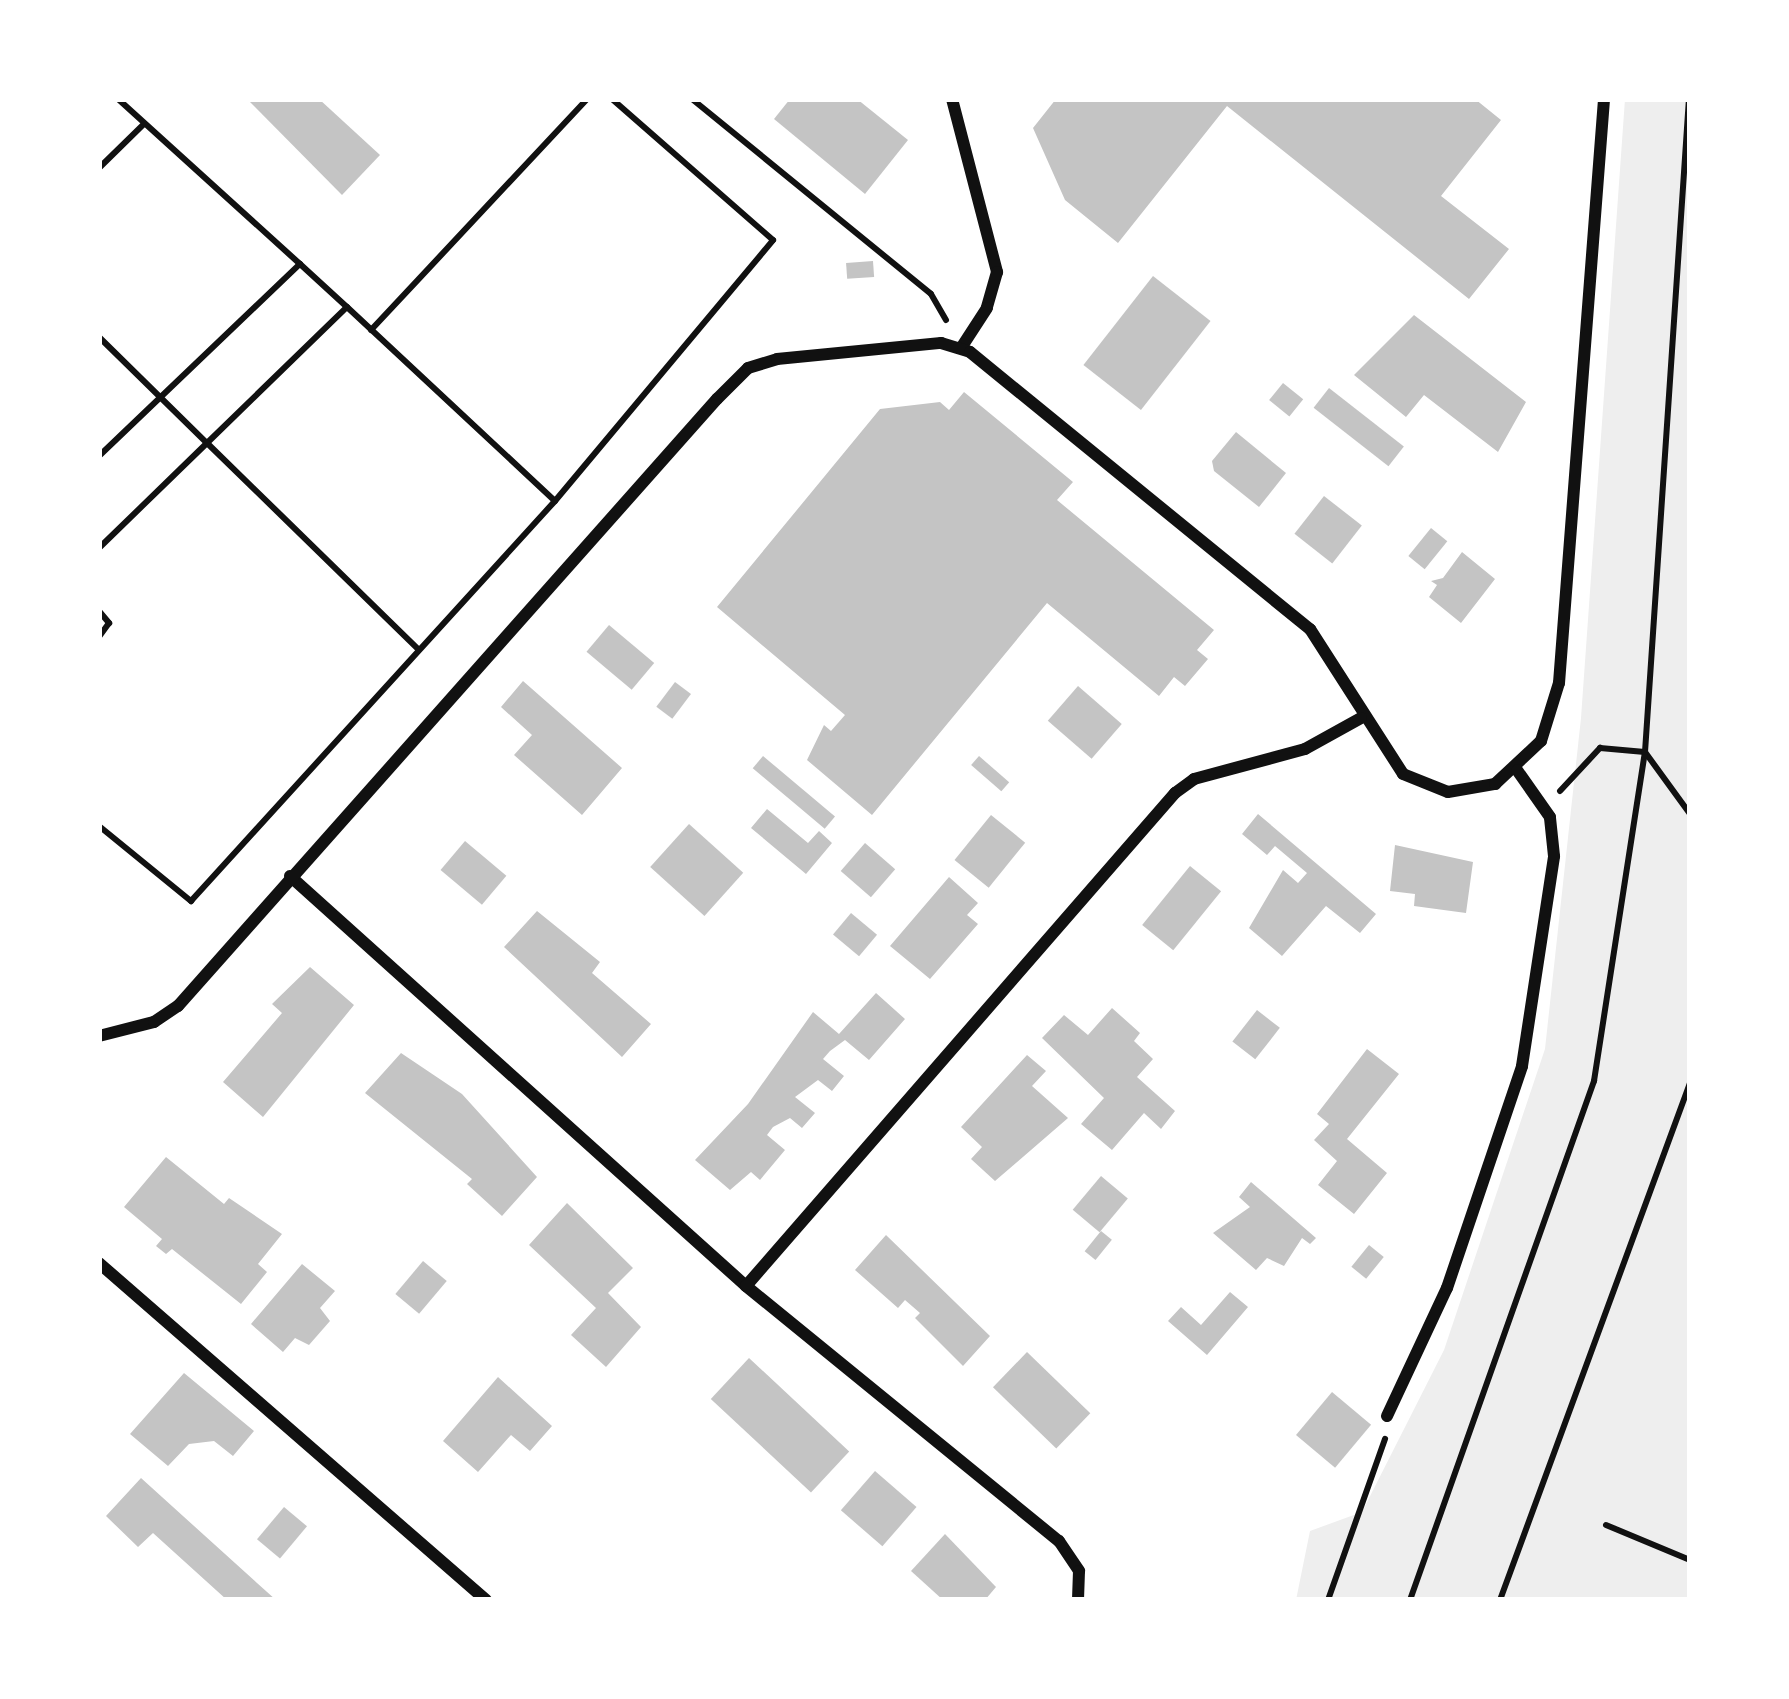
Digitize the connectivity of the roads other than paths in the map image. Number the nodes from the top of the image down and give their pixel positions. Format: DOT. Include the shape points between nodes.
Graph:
graph roads {
  1 [pos="952,99"];
  2 [pos="1604,99"];
  3 [pos="962,347"];
  4 [pos="1361,718"];
  5 [pos="1517,770"];
  6 [pos="290,876"];
  7 [pos="99,1036"];
  8 [pos="99,1263"];
  9 [pos="746,1286"];
  10 [pos="1388,1416"];
  11 [pos="486,1600"];
  12 [pos="1078,1600"];
  1 -- 3 [label="street" via="997,272 987,308"];
  2 -- 5 [label="street" via="1559,683 1541,741"];
  3 -- 4 [label="street" via="1288,608 1330,657"];
  3 -- 6 [label="street" via="924,344 748,368"];
  4 -- 5 [label="street" via="1389,761 1426,786 1473,791"];
  4 -- 9 [label="street" via="1287,756 1194,779 1174,793"];
  5 -- 10 [label="street" via="1544,805 1554,856 1522,1066 1448,1288"];
  6 -- 7 [label="street" via="178,1006 154,1022"];
  6 -- 9 [label="street"];
  8 -- 11 [label="street"];
  9 -- 12 [label="street" via="1059,1541 1079,1571"];
}
